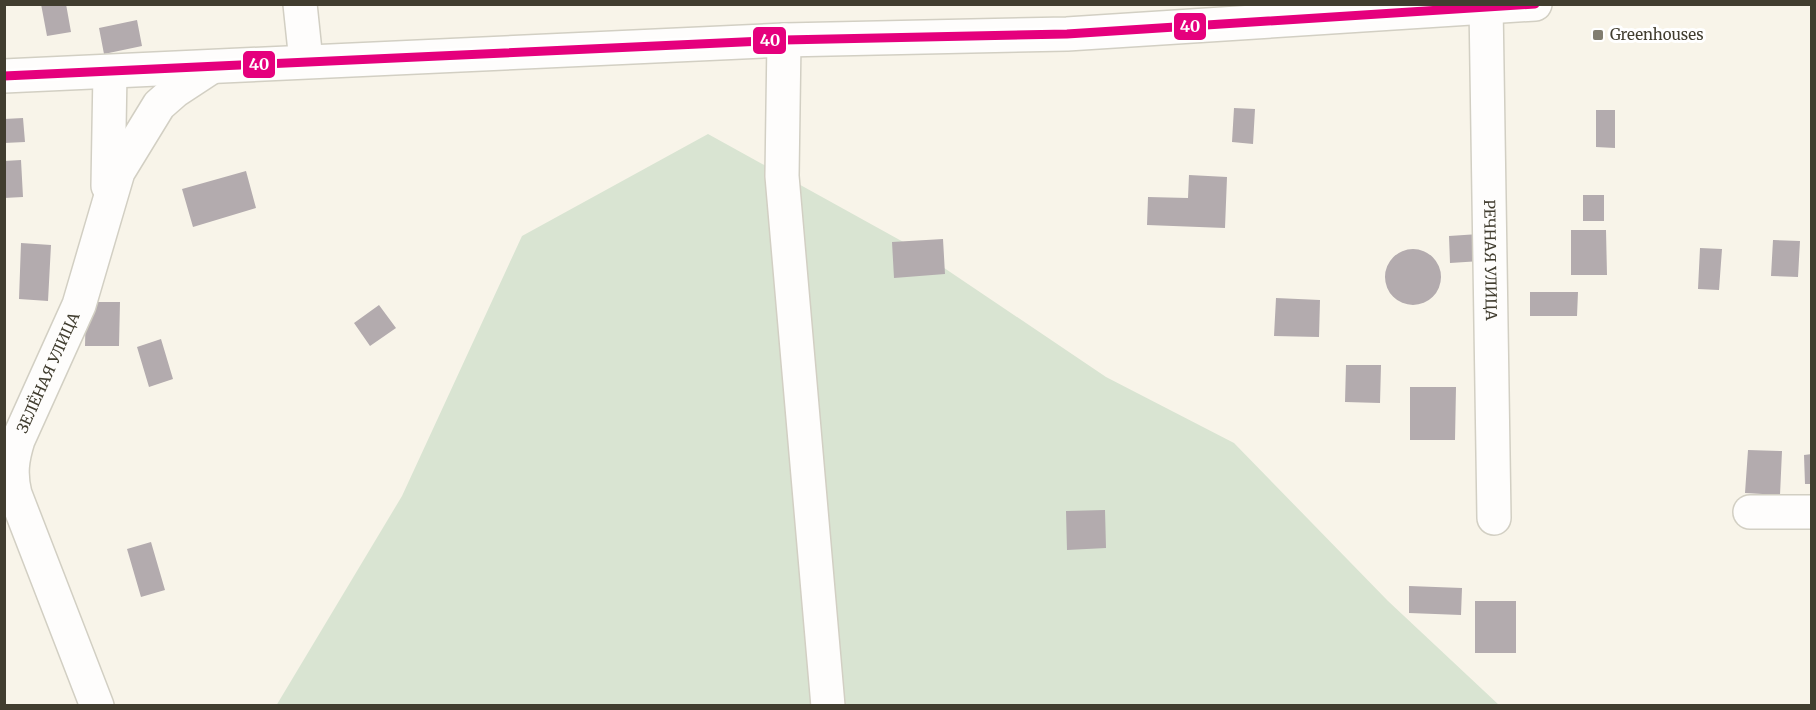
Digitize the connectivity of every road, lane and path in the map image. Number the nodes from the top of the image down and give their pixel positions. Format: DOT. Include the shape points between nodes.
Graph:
graph roads {
  1 [pos="300,4"];
  2 [pos="1535,4"];
  3 [pos="1486,5"];
  4 [pos="784,40"];
  5 [pos="306,61"];
  6 [pos="212,67"];
  7 [pos="110,72"];
  8 [pos="4,76"];
  9 [pos="107,203"];
  10 [pos="1750,512"];
  11 [pos="1812,512"];
  12 [pos="1494,518"];
  13 [pos="97,705"];
  14 [pos="828,705"];
  1 -- 5 [label="street"];
  2 -- 3 [label="street"];
  3 -- 4 [label="street" via="1067,34"];
  3 -- 12 [label="street, РЕЧНАЯ УЛИЦА"];
  4 -- 5 [label="street"];
  4 -- 14 [label="street" via="782,176"];
  5 -- 6 [label="street"];
  6 -- 7 [label="street"];
  6 -- 9 [label="street, ЗЕЛЁНАЯ УЛИЦА" via="159,105 118,172"];
  7 -- 8 [label="street"];
  7 -- 9 [label="street"];
  9 -- 13 [label="street, ЗЕЛЁНАЯ УЛИЦА" via="79,305 18,440 11,477"];
  10 -- 11 [label="street"];
}
